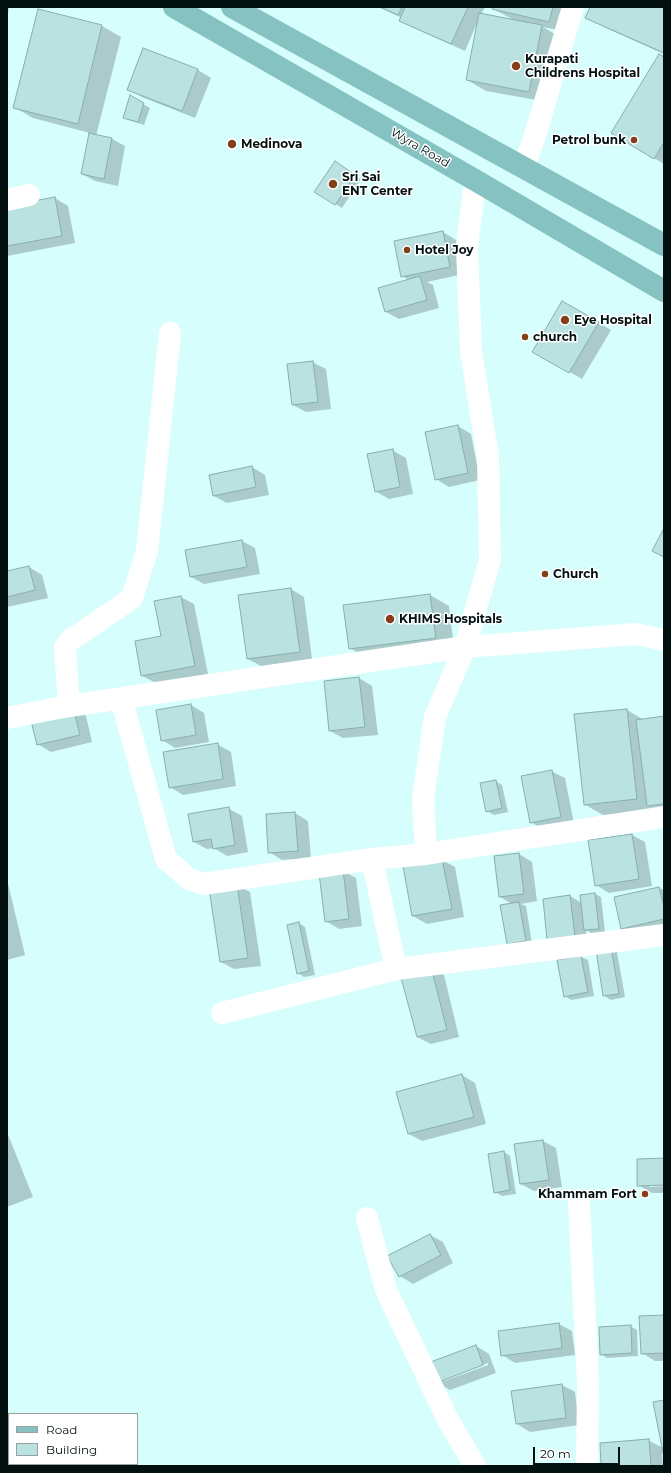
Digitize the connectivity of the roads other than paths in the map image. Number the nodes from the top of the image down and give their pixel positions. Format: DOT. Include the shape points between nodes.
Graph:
graph roads {
  1 [pos="174,7"];
  2 [pos="232,7"];
  3 [pos="573,7"];
  4 [pos="373,85"];
  5 [pos="355,111"];
  6 [pos="523,168"];
  7 [pos="475,180"];
  8 [pos="29,195"];
  9 [pos="7,200"];
  10 [pos="664,245"];
  11 [pos="664,291"];
  12 [pos="170,334"];
  13 [pos="664,640"];
  14 [pos="465,647"];
  15 [pos="121,698"];
  16 [pos="69,706"];
  17 [pos="7,718"];
  18 [pos="664,817"];
  19 [pos="426,854"];
  20 [pos="372,858"];
  21 [pos="664,935"];
  22 [pos="396,969"];
  23 [pos="222,1013"];
  24 [pos="579,1203"];
  25 [pos="367,1218"];
  26 [pos="476,1466"];
  27 [pos="587,1466"];
  1 -- 5 [label="main road, Wyra Road"];
  2 -- 4 [label="main road"];
  3 -- 6 [label="street"];
  4 -- 5 [label="main road"];
  4 -- 6 [label="main road"];
  5 -- 7 [label="main road, Wyra Road"];
  6 -- 10 [label="main road"];
  7 -- 11 [label="main road, Wyra Road"];
  7 -- 14 [label="street" via="467,247 470,327 471,351 488,457 490,560"];
  8 -- 9 [label="street"];
  12 -- 16 [label="street" via="147,552 132,598 71,639 65,648"];
  13 -- 14 [label="street" via="636,634"];
  14 -- 15 [label="street"];
  14 -- 19 [label="street" via="435,717 423,798"];
  15 -- 16 [label="street"];
  15 -- 20 [label="street" via="166,859 189,879 203,884"];
  16 -- 17 [label="street"];
  18 -- 19 [label="street"];
  19 -- 20 [label="street"];
  20 -- 22 [label="street"];
  21 -- 22 [label="street"];
  22 -- 23 [label="street"];
  24 -- 27 [label="street" via="588,1383"];
  25 -- 26 [label="street" via="386,1290 447,1418"];
}
